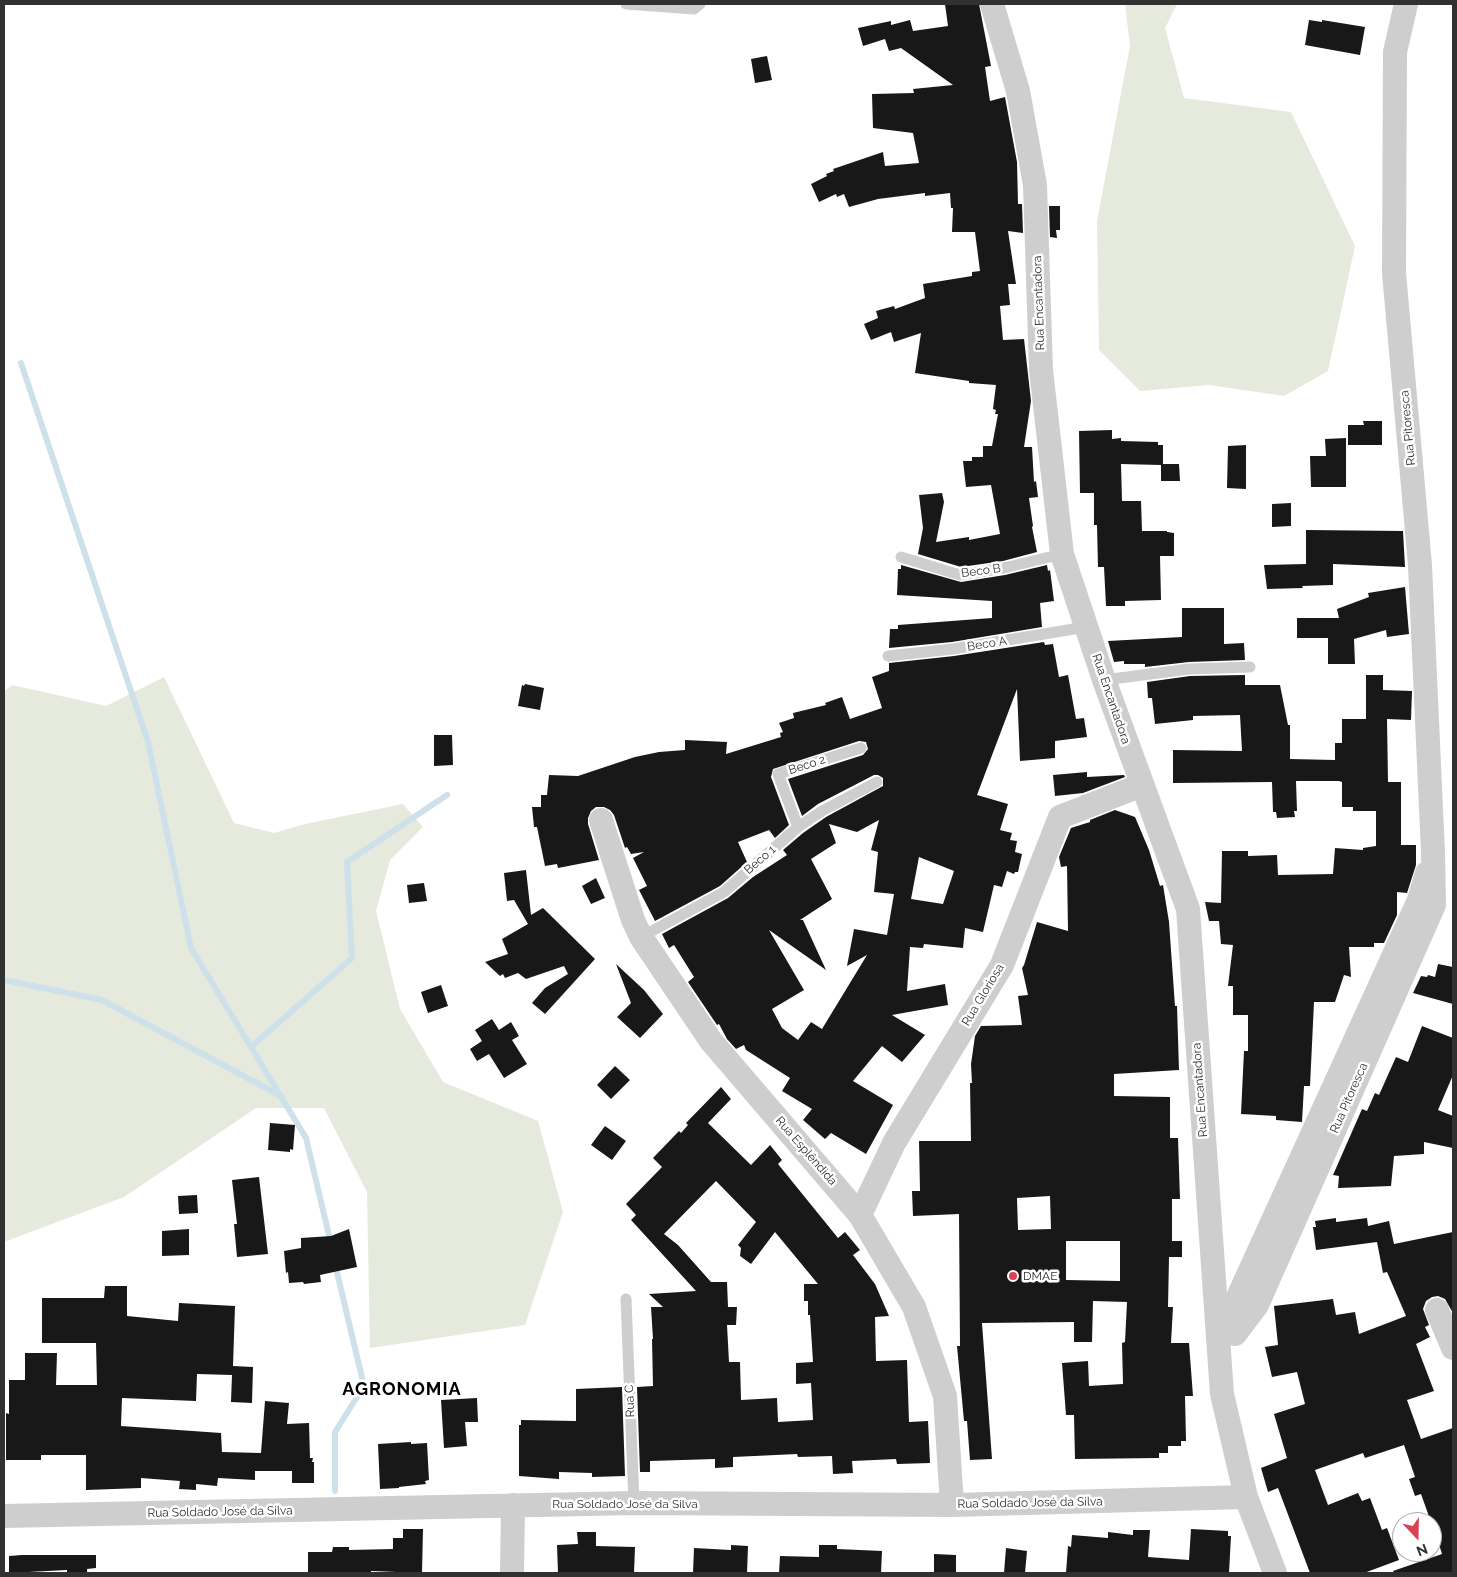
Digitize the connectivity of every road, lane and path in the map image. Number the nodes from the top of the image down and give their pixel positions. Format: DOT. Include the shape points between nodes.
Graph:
graph roads {
  1 [pos="626,4"];
  2 [pos="700,4"];
  3 [pos="992,4"];
  4 [pos="1406,4"];
  5 [pos="1062,554"];
  6 [pos="901,557"];
  7 [pos="1086,627"];
  8 [pos="888,656"];
  9 [pos="1250,667"];
  10 [pos="1104,680"];
  11 [pos="861,748"];
  12 [pos="877,782"];
  13 [pos="1142,785"];
  14 [pos="601,820"];
  15 [pos="798,827"];
  16 [pos="641,937"];
  17 [pos="860,1215"];
  18 [pos="626,1299"];
  19 [pos="1437,1310"];
  20 [pos="1453,1348"];
  21 [pos="1222,1394"];
  22 [pos="1246,1497"];
  23 [pos="634,1503"];
  24 [pos="952,1504"];
  25 [pos="513,1505"];
  26 [pos="4,1516"];
  27 [pos="512,1573"];
  28 [pos="1275,1573"];
  1 -- 2 [label="lane" via="694,9"];
  3 -- 5 [label="street, Rua Encantadora" via="1018,91 1035,185 1042,370"];
  4 -- 21 [label="street, Rua Pitoresca" via="1395,52 1394,273 1420,565 1433,853 1419,900 1238,1297 1235,1334"];
  5 -- 6 [label="lane, Beco B" via="960,575"];
  5 -- 7 [label="street, Rua Encantadora"];
  7 -- 8 [label="lane, Beco A"];
  7 -- 10 [label="street, Rua Encantadora"];
  9 -- 10 [label="lane" via="1189,669"];
  10 -- 13 [label="street, Rua Encantadora"];
  11 -- 15 [label="lane, Beco 2" via="778,774"];
  12 -- 15 [label="lane, Beco 1"];
  13 -- 17 [label="street, Rua Gloriosa" via="1060,817 1002,965 894,1143"];
  13 -- 21 [label="street, Rua Encantadora" via="1188,909"];
  14 -- 16 [label="street, Rua Esplêndida"];
  15 -- 16 [label="lane, Beco 1" via="724,892"];
  16 -- 17 [label="street, Rua Esplêndida" via="712,1041"];
  17 -- 24 [label="street, Rua Esplêndida" via="914,1308 945,1396"];
  18 -- 23 [label="lane, Rua C"];
  19 -- 20 [label="street"];
  21 -- 22 [label="street, Rua Encantadora"];
  22 -- 24 [label="street, Rua Soldado José da Silva"];
  22 -- 28 [label="street, Rua Encantadora"];
  23 -- 24 [label="street, Rua Soldado José da Silva"];
  23 -- 25 [label="street, Rua Soldado José da Silva"];
  25 -- 26 [label="street, Rua Soldado José da Silva"];
  25 -- 27 [label="street"];
}
